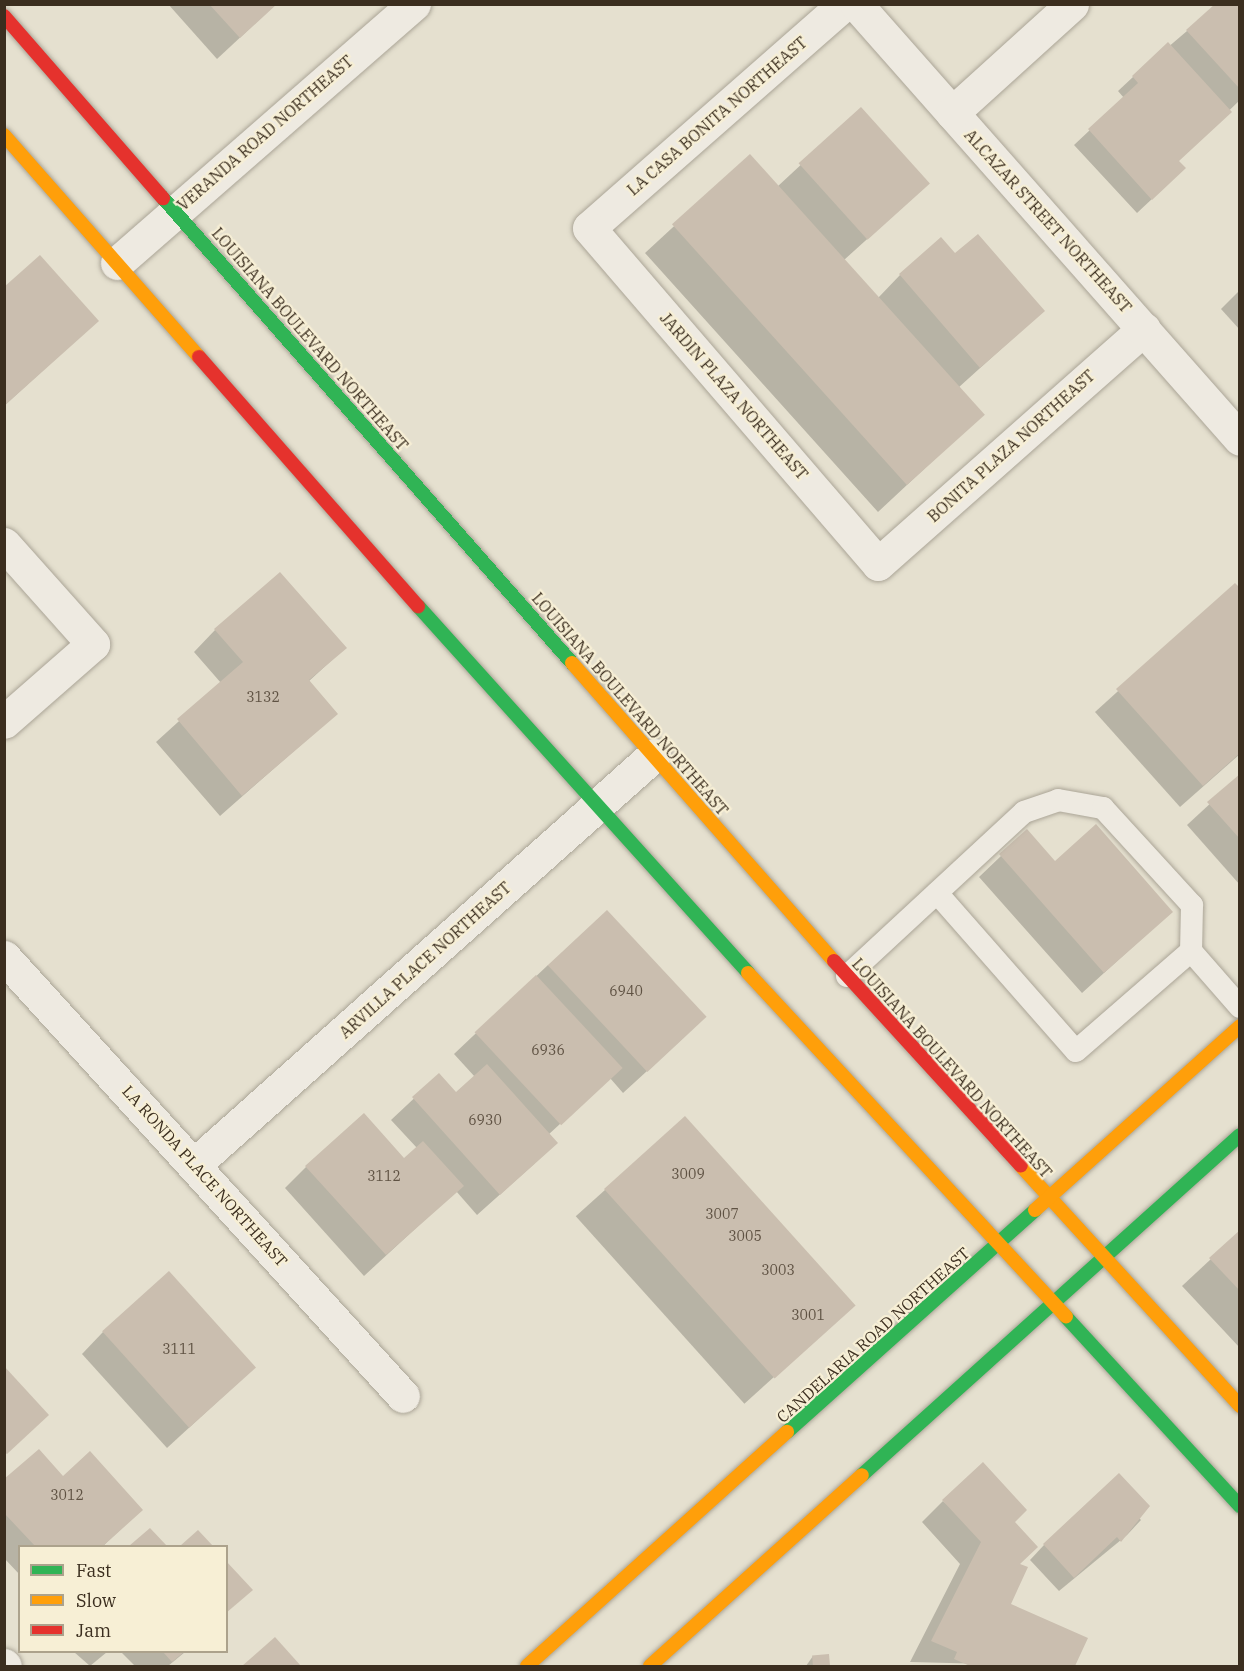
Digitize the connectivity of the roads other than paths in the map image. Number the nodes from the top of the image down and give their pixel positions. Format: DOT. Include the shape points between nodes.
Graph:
graph roads {
  1 [pos="414,4"];
  2 [pos="844,4"];
  3 [pos="856,4"];
  4 [pos="1072,4"];
  5 [pos="4,16"];
  6 [pos="952,113"];
  7 [pos="4,135"];
  8 [pos="175,211"];
  9 [pos="589,228"];
  10 [pos="117,263"];
  11 [pos="1144,329"];
  12 [pos="1239,439"];
  13 [pos="4,544"];
  14 [pos="878,564"];
  15 [pos="4,722"];
  16 [pos="654,755"];
  17 [pos="596,807"];
  18 [pos="938,893"];
  19 [pos="1191,951"];
  20 [pos="4,957"];
  21 [pos="847,976"];
  22 [pos="1239,1007"];
  23 [pos="1239,1026"];
  24 [pos="1239,1135"];
  25 [pos="195,1164"];
  26 [pos="1049,1199"];
  27 [pos="998,1246"];
  28 [pos="1102,1259"];
  29 [pos="1052,1304"];
  30 [pos="403,1396"];
  31 [pos="1239,1406"];
  32 [pos="1239,1506"];
  33 [pos="527,1666"];
  34 [pos="650,1666"];
  1 -- 8 [label="street, VERANDA ROAD NORTHEAST"];
  2 -- 9 [label="street, LA CASA BONITA NORTHEAST"];
  3 -- 6 [label="street, ALCAZAR STREET NORTHEAST"];
  4 -- 6 [label="street"];
  5 -- 8 [label="main road, LOUISIANA BOULEVARD NORTHEAST"];
  6 -- 11 [label="street, ALCAZAR STREET NORTHEAST"];
  7 -- 10 [label="main road"];
  8 -- 10 [label="street, VERANDA ROAD NORTHEAST"];
  8 -- 16 [label="main road, LOUISIANA BOULEVARD NORTHEAST"];
  9 -- 14 [label="street, JARDIN PLAZA NORTHEAST"];
  10 -- 17 [label="main road"];
  11 -- 12 [label="street, ALCAZAR STREET NORTHEAST"];
  11 -- 14 [label="street, BONITA PLAZA NORTHEAST"];
  13 -- 15 [label="street" via="93,644"];
  16 -- 17 [label="street, ARVILLA PLACE NORTHEAST"];
  16 -- 21 [label="main road, LOUISIANA BOULEVARD NORTHEAST"];
  17 -- 25 [label="street, ARVILLA PLACE NORTHEAST"];
  17 -- 27 [label="main road"];
  18 -- 19 [label="lane" via="1076,1051"];
  18 -- 19 [label="lane" via="1024,812 1058,800 1103,808 1192,905"];
  18 -- 21 [label="lane"];
  19 -- 22 [label="lane"];
  20 -- 25 [label="street, LA RONDA PLACE NORTHEAST"];
  21 -- 26 [label="main road, LOUISIANA BOULEVARD NORTHEAST"];
  23 -- 26 [label="main road, CANDELARIA ROAD NORTHEAST"];
  24 -- 28 [label="main road"];
  25 -- 30 [label="street, LA RONDA PLACE NORTHEAST"];
  26 -- 27 [label="main road, CANDELARIA ROAD NORTHEAST"];
  26 -- 28 [label="main road, LOUISIANA BOULEVARD NORTHEAST"];
  27 -- 29 [label="main road"];
  27 -- 33 [label="main road, CANDELARIA ROAD NORTHEAST"];
  28 -- 29 [label="main road"];
  28 -- 31 [label="main road, LOUISIANA BOULEVARD NORTHEAST"];
  29 -- 32 [label="main road"];
  29 -- 34 [label="main road"];
}
